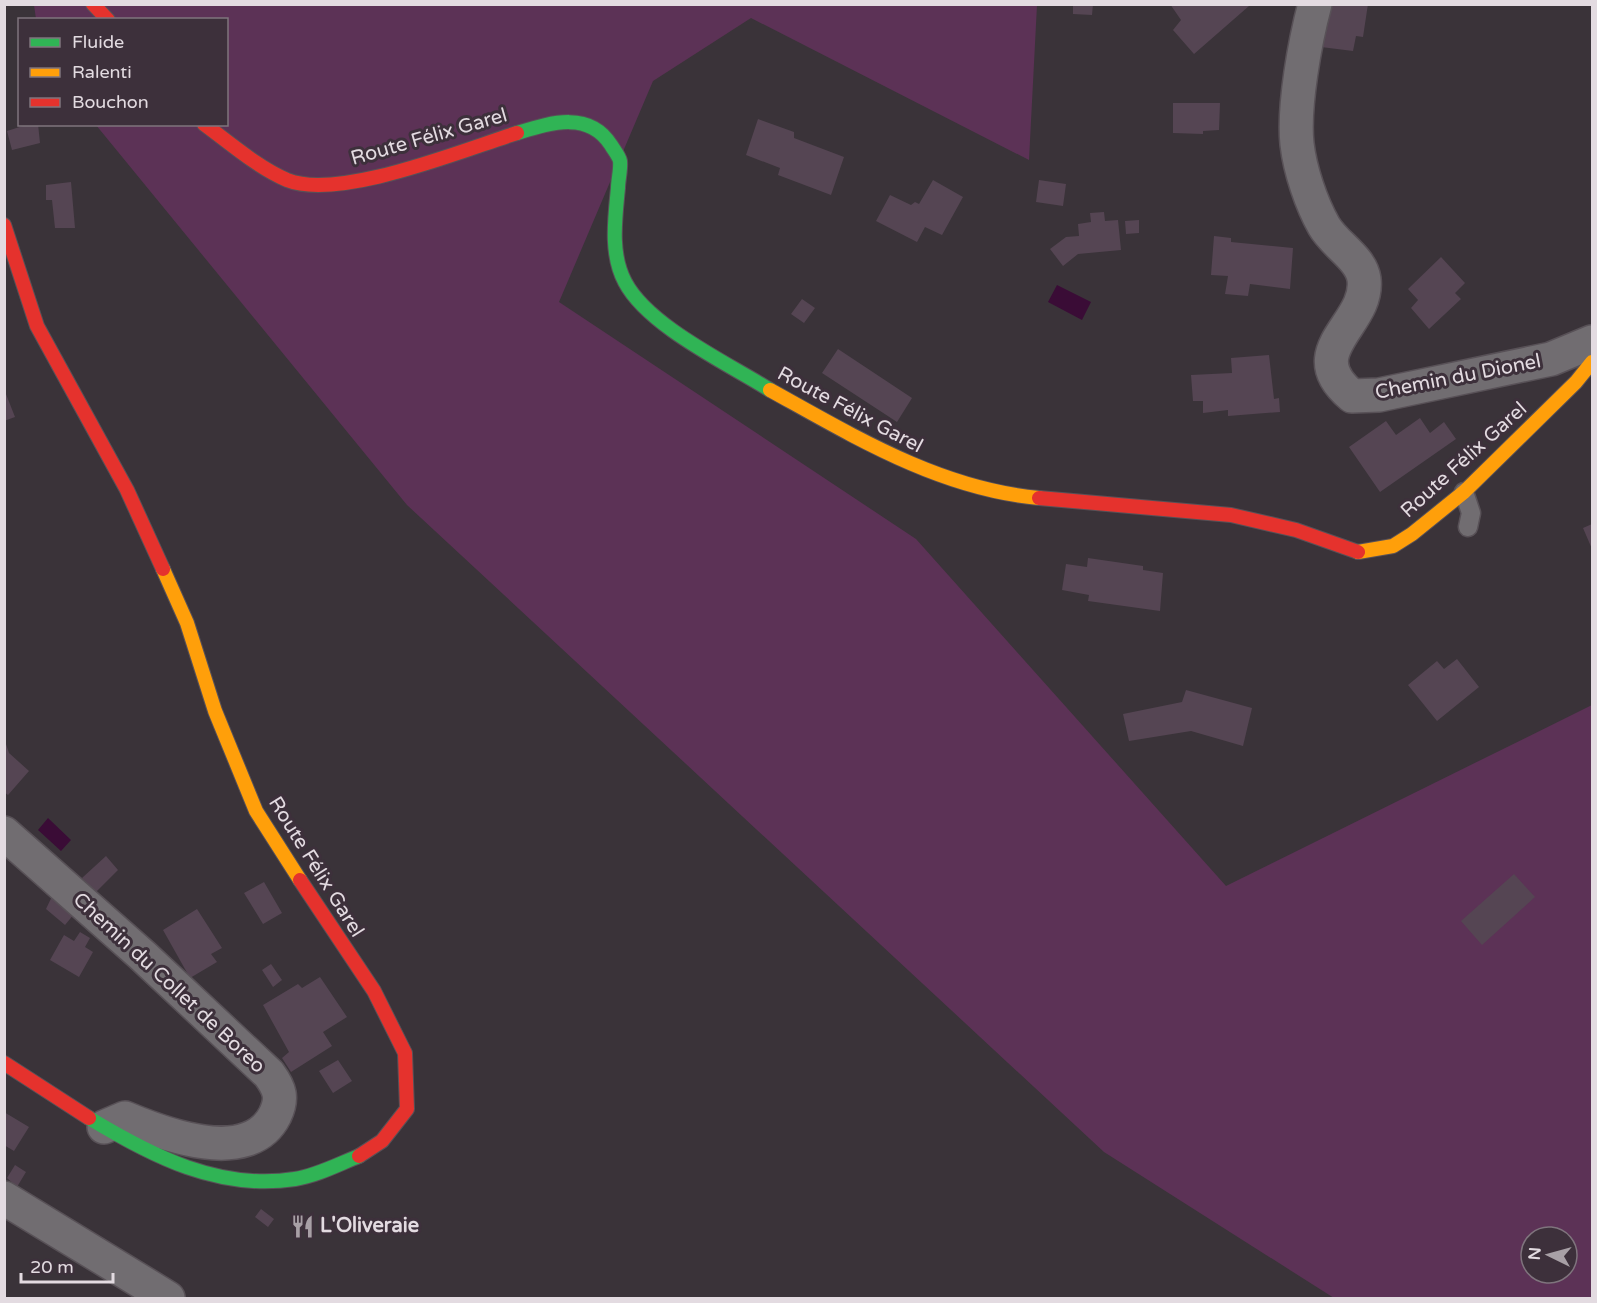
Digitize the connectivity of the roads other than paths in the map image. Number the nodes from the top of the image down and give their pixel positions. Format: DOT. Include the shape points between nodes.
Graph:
graph roads {
  1 [pos="93,4"];
  2 [pos="1315,4"];
  3 [pos="106,18"];
  4 [pos="207,126"];
  5 [pos="4,225"];
  6 [pos="1593,342"];
  7 [pos="1593,362"];
  8 [pos="1464,492"];
  9 [pos="1468,527"];
  10 [pos="4,833"];
  11 [pos="4,1063"];
  12 [pos="104,1127"];
  13 [pos="4,1198"];
  14 [pos="168,1299"];
  1 -- 3 [label="street"];
  2 -- 6 [label="street, Chemin du Dionel" via="1304,64 1297,144 1324,226 1362,268 1365,287 1334,347 1331,368 1340,385 1352,396 1379,395 1551,359"];
  4 -- 8 [label="street, Route Félix Garel" via="271,172 290,181 320,184 361,181 556,121 585,123 605,136 620,160 616,255 624,281 647,312 770,390 922,470 1010,495 1231,515 1296,530 1355,552 1393,546"];
  5 -- 12 [label="street, Route Félix Garel" via="37,326 127,490 187,623 215,711 256,811 374,991 405,1053 407,1109 378,1146 316,1174 276,1183 215,1178 183,1169"];
  7 -- 8 [label="street, Route Félix Garel"];
  8 -- 9 [label="lane" via="1471,513"];
  10 -- 12 [label="street, Chemin du Collet de Boreo" via="142,955 279,1088 281,1103 272,1120 256,1135 235,1142 208,1143 183,1138 125,1118"];
  11 -- 12 [label="street, Route Félix Garel"];
  13 -- 14 [label="street"];
}
